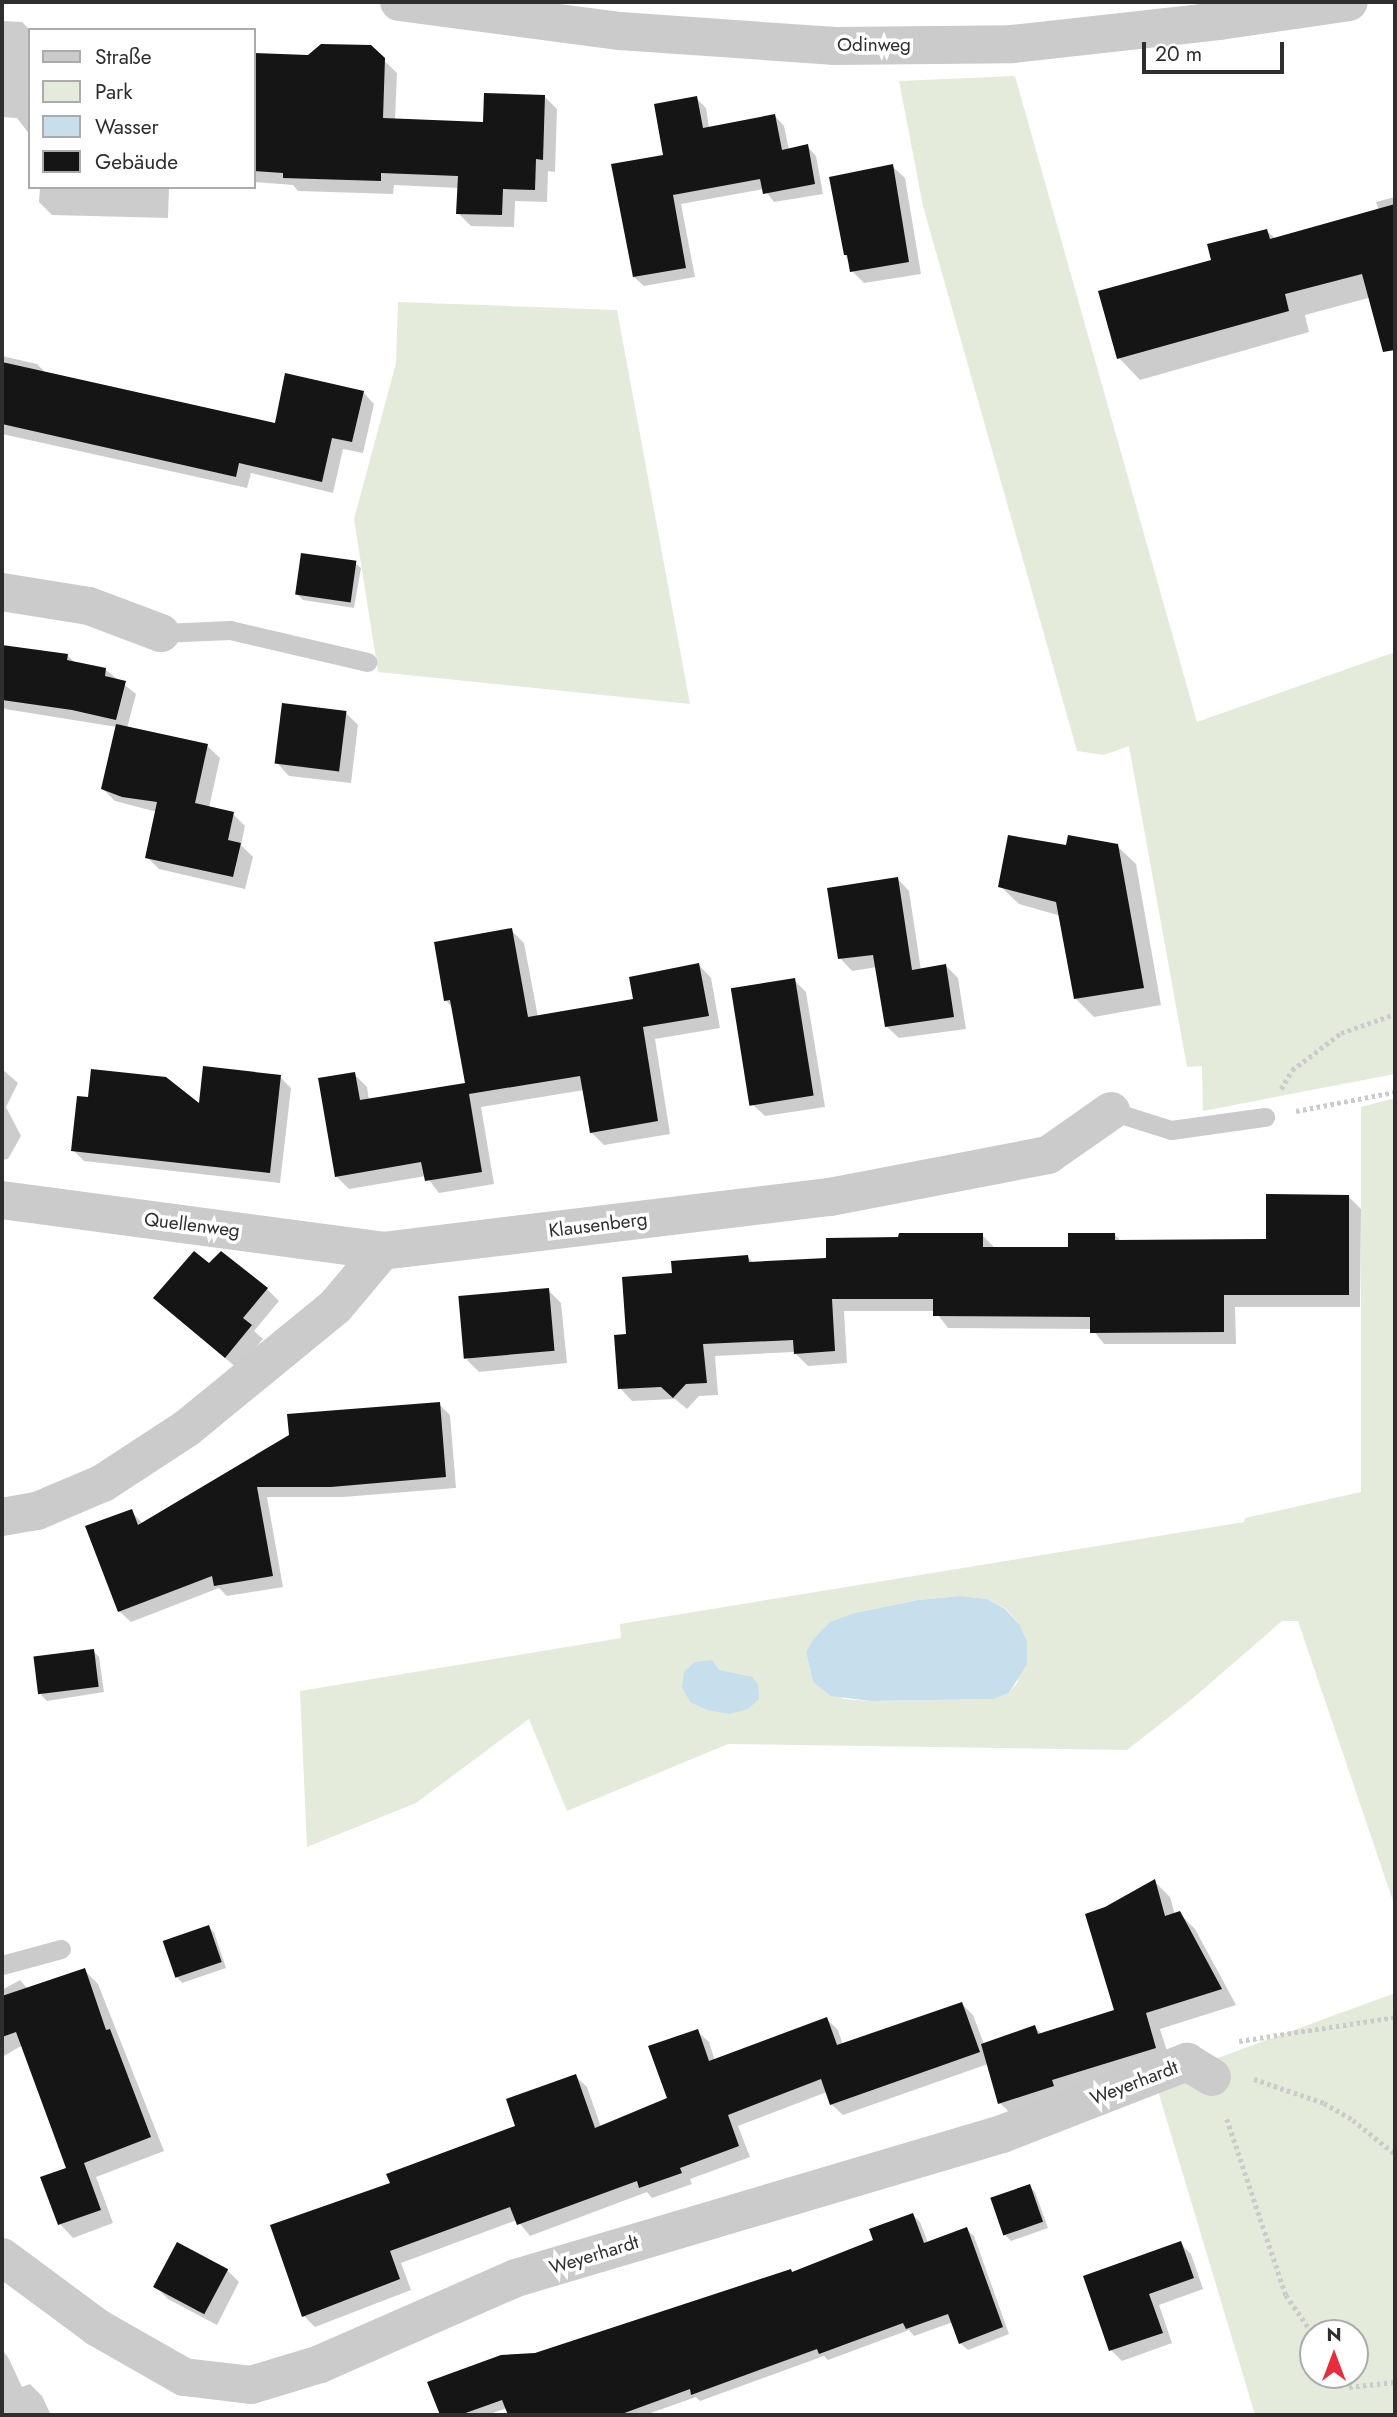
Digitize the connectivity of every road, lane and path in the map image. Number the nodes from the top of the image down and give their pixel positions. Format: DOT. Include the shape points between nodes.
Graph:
graph roads {
  1 [pos="399,2"];
  2 [pos="1349,2"];
  3 [pos="2,592"];
  4 [pos="161,633"];
  5 [pos="368,662"];
  6 [pos="1395,1014"];
  7 [pos="1395,1092"];
  8 [pos="1111,1111"];
  9 [pos="1265,1117"];
  10 [pos="2,1200"];
  11 [pos="382,1251"];
  12 [pos="2,1517"];
  13 [pos="61,1949"];
  14 [pos="2,1965"];
  15 [pos="1395,2017"];
  16 [pos="1212,2077"];
  17 [pos="1395,2154"];
  18 [pos="2,2257"];
  19 [pos="1303,2319"];
  20 [pos="1395,2382"];
  21 [pos="1369,2385"];
  1 -- 2 [label="street, Odinweg" via="620,31 835,46 1012,44 1219,22"];
  3 -- 4 [label="street" via="89,606"];
  4 -- 5 [label="lane" via="230,630"];
  6 -- 9 [label="path" via="1341,1032 1292,1070"];
  7 -- 9 [label="path"];
  8 -- 9 [label="lane, Klausenberg" via="1171,1130"];
  8 -- 11 [label="street, Klausenberg" via="1048,1154 843,1195"];
  10 -- 11 [label="street, Quellenweg"];
  11 -- 12 [label="street" via="335,1307 187,1428 103,1483 37,1511"];
  13 -- 14 [label="lane"];
  15 -- 16 [label="path" via="1227,2043"];
  16 -- 17 [label="path" via="1235,2074 1324,2103"];
  16 -- 18 [label="street, Weyerhardt" via="1187,2062 1002,2134 516,2278 320,2364 251,2385 184,2377 98,2328"];
  16 -- 19 [label="path" via="1286,2295"];
  20 -- 21 [label="path"];
}
